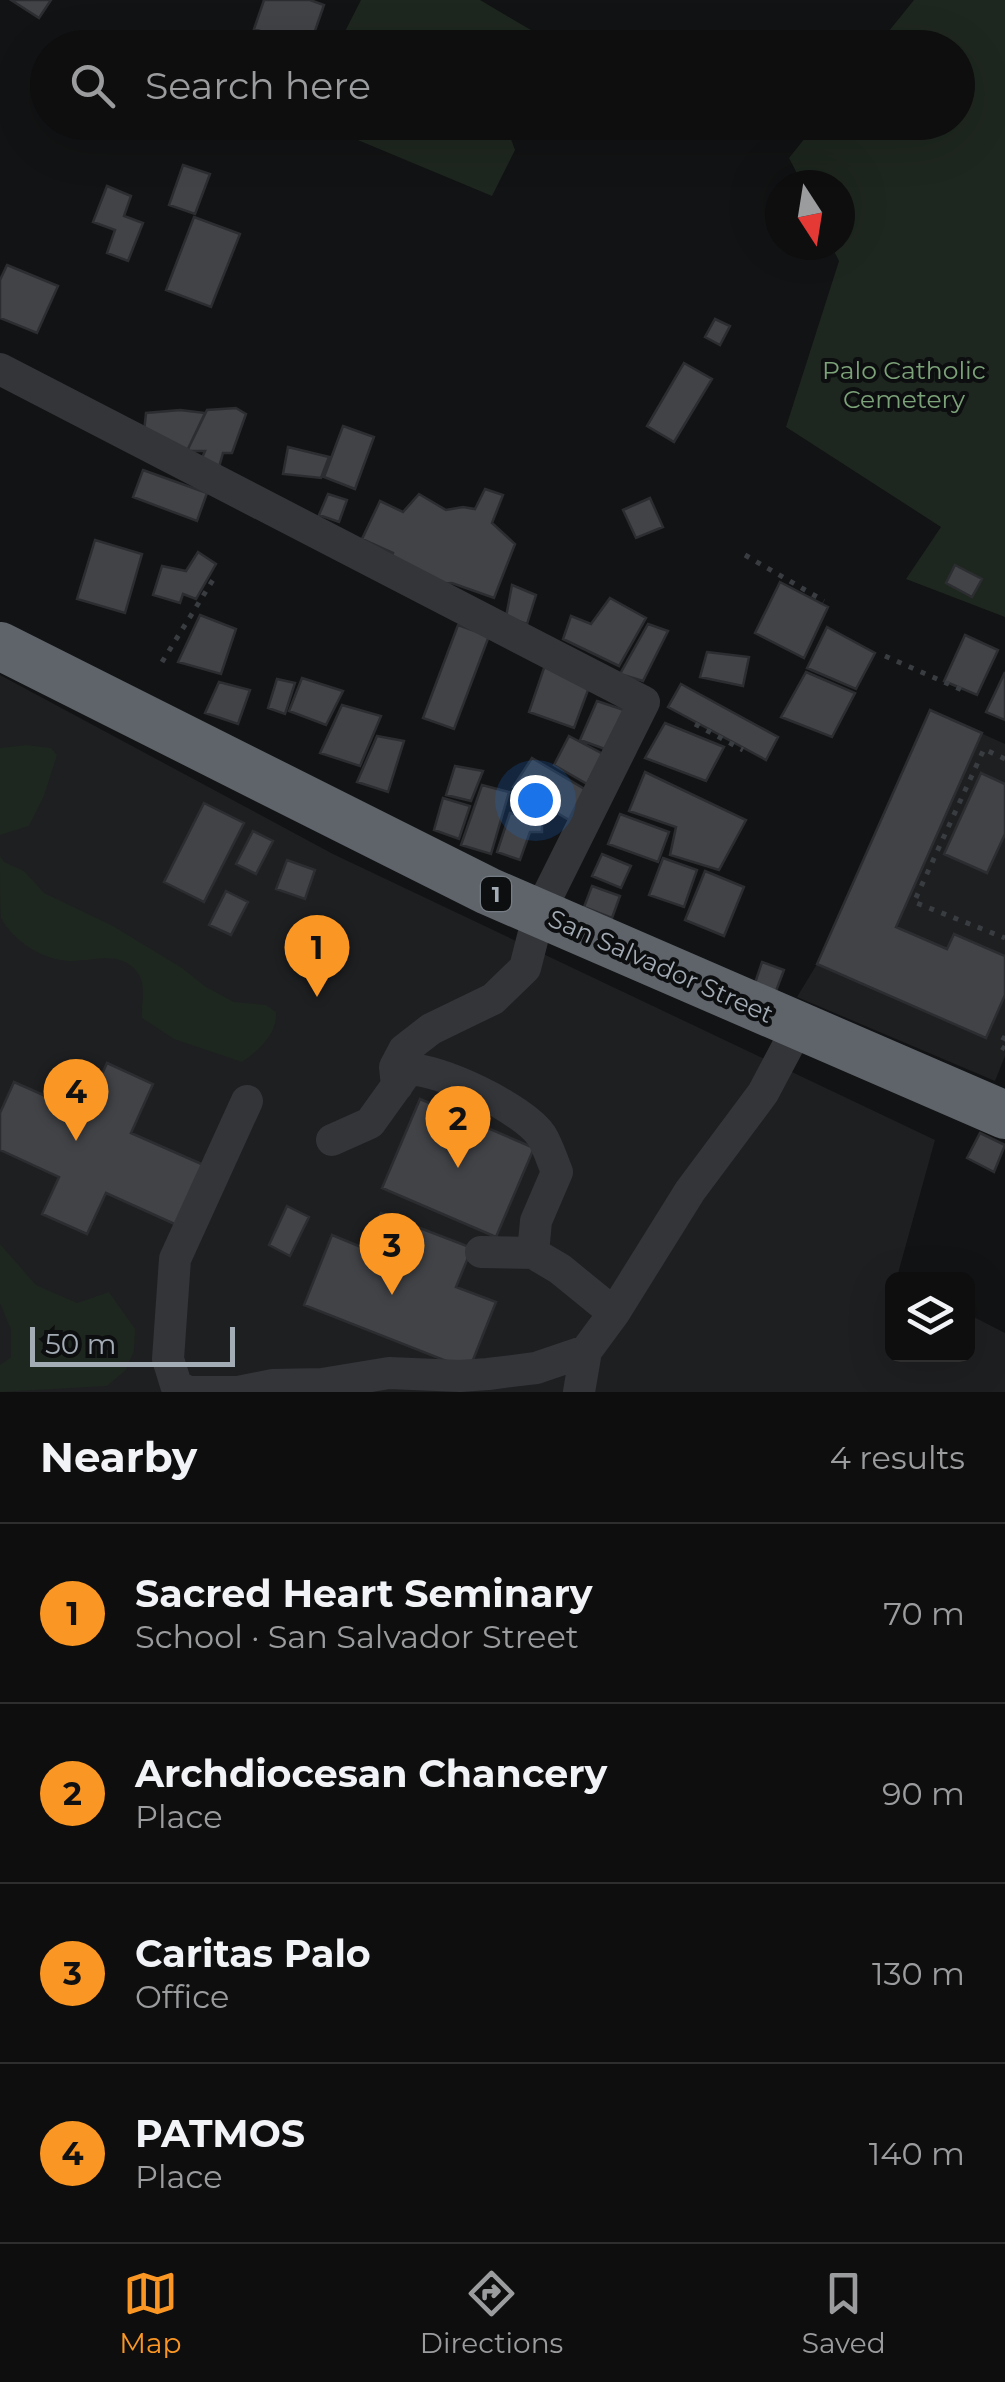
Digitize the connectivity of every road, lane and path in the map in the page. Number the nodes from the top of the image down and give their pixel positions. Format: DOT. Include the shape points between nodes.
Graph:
graph roads {
  1 [pos="0,368"];
  2 [pos="745,555"];
  3 [pos="216,575"];
  4 [pos="824,601"];
  5 [pos="0,646"];
  6 [pos="885,656"];
  7 [pos="162,662"];
  8 [pos="962,690"];
  9 [pos="695,724"];
  10 [pos="743,750"];
  11 [pos="1005,759"];
  12 [pos="539,913"];
  13 [pos="1005,938"];
  14 [pos="798,1027"];
  15 [pos="1005,1036"];
  16 [pos="1005,1048"];
  17 [pos="397,1086"];
  18 [pos="247,1101"];
  19 [pos="1005,1115"];
  20 [pos="332,1140"];
  21 [pos="481,1252"];
  22 [pos="533,1253"];
  23 [pos="614,1313"];
  24 [pos="586,1350"];
  25 [pos="579,1392"];
  1 -- 12 [label="street" via="644,702"];
  2 -- 4 [label="path"];
  3 -- 7 [label="path"];
  5 -- 12 [label="highway, San Salvador Street / 1"];
  6 -- 8 [label="path"];
  9 -- 10 [label="path"];
  11 -- 13 [label="path" via="984,749 914,902"];
  12 -- 14 [label="highway, San Salvador Street / 1"];
  12 -- 17 [label="street" via="525,968 493,1000 430,1029 404,1050 395,1067"];
  14 -- 19 [label="highway, San Salvador Street / 1"];
  14 -- 23 [label="street" via="762,1093 690,1191"];
  15 -- 16 [label="path"];
  17 -- 20 [label="street" via="370,1123"];
  17 -- 22 [label="street" via="408,1070 422,1068 464,1085 540,1133 558,1172 536,1221"];
  18 -- 24 [label="street" via="175,1259 168,1360 176,1385 188,1392 238,1392 389,1373 474,1375 536,1368"];
  21 -- 22 [label="street"];
  22 -- 23 [label="street"];
  23 -- 24 [label="street"];
  24 -- 25 [label="street"];
}
